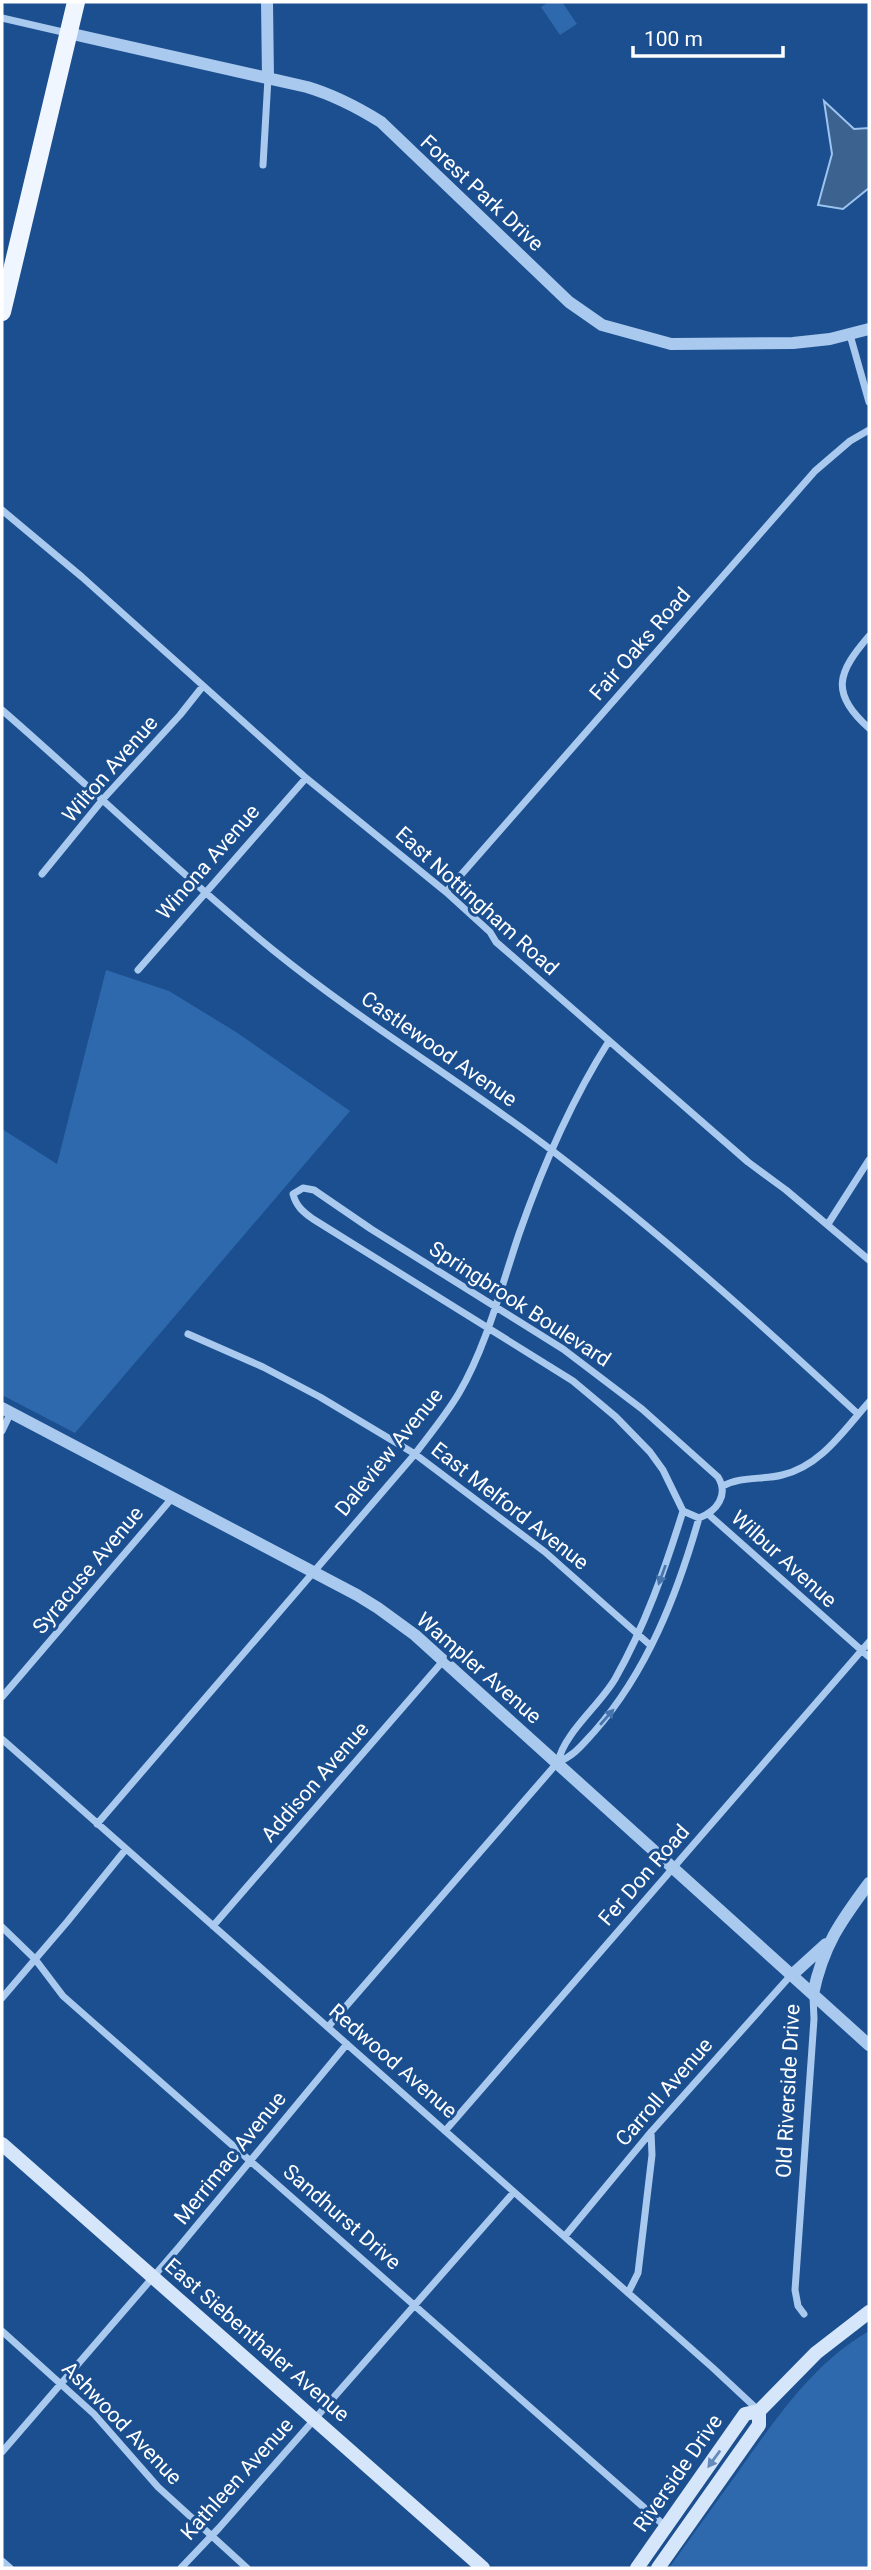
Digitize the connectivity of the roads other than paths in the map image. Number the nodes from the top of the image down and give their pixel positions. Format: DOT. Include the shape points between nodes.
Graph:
graph roads {
  1 [pos="75,2"];
  2 [pos="267,2"];
  3 [pos="2,18"];
  4 [pos="68,33"];
  5 [pos="268,78"];
  6 [pos="262,165"];
  7 [pos="6,279"];
  8 [pos="2,312"];
  9 [pos="869,329"];
  10 [pos="850,335"];
  11 [pos="869,402"];
  12 [pos="869,430"];
  13 [pos="2,510"];
  14 [pos="869,636"];
  15 [pos="203,686"];
  16 [pos="2,710"];
  17 [pos="869,728"];
  18 [pos="306,778"];
  19 [pos="104,799"];
  20 [pos="42,874"];
  21 [pos="446,892"];
  22 [pos="205,893"];
  23 [pos="138,970"];
  24 [pos="608,1041"];
  25 [pos="552,1151"];
  26 [pos="869,1160"];
  27 [pos="828,1224"];
  28 [pos="869,1260"];
  29 [pos="495,1305"];
  30 [pos="488,1327"];
  31 [pos="188,1334"];
  32 [pos="869,1402"];
  33 [pos="6,1410"];
  34 [pos="858,1414"];
  35 [pos="2,1431"];
  36 [pos="415,1454"];
  37 [pos="723,1486"];
  38 [pos="173,1497"];
  39 [pos="683,1511"];
  40 [pos="708,1514"];
  41 [pos="699,1518"];
  42 [pos="313,1573"];
  43 [pos="637,1636"];
  44 [pos="869,1642"];
  45 [pos="650,1645"];
  46 [pos="862,1651"];
  47 [pos="869,1657"];
  48 [pos="443,1661"];
  49 [pos="2,1697"];
  50 [pos="2,1738"];
  51 [pos="558,1762"];
  52 [pos="97,1824"];
  53 [pos="126,1849"];
  54 [pos="674,1868"];
  55 [pos="869,1884"];
  56 [pos="213,1926"];
  57 [pos="2,1927"];
  58 [pos="829,1941"];
  59 [pos="35,1959"];
  60 [pos="793,1974"];
  61 [pos="813,1994"];
  62 [pos="2,1998"];
  63 [pos="328,2027"];
  64 [pos="346,2044"];
  65 [pos="869,2045"];
  66 [pos="445,2131"];
  67 [pos="651,2132"];
  68 [pos="2,2144"];
  69 [pos="251,2160"];
  70 [pos="514,2192"];
  71 [pos="565,2236"];
  72 [pos="153,2277"];
  73 [pos="628,2293"];
  74 [pos="415,2305"];
  75 [pos="869,2312"];
  76 [pos="804,2314"];
  77 [pos="2,2331"];
  78 [pos="61,2384"];
  79 [pos="759,2411"];
  80 [pos="314,2419"];
  81 [pos="2,2452"];
  82 [pos="665,2526"];
  83 [pos="211,2536"];
  84 [pos="2,2561"];
  85 [pos="10,2568"];
  86 [pos="181,2568"];
  87 [pos="247,2568"];
  88 [pos="483,2568"];
  89 [pos="637,2568"];
  90 [pos="658,2568"];
  1 -- 4 [label="main road"];
  2 -- 5 [label="street"];
  3 -- 4 [label="street"];
  4 -- 5 [label="street, Forest Park Drive"];
  4 -- 7 [label="main road"];
  5 -- 6 [label="street"];
  5 -- 10 [label="street, Forest Park Drive" via="334,95 381,122 569,302 602,324 671,344 793,343"];
  7 -- 8 [label="main road"];
  9 -- 10 [label="street, Forest Park Drive"];
  10 -- 11 [label="street"];
  12 -- 21 [label="street, Fair Oaks Road" via="815,471"];
  13 -- 15 [label="street, East Nottingham Road"];
  14 -- 17 [label="street" via="850,658 843,688 852,711"];
  15 -- 18 [label="street, East Nottingham Road"];
  15 -- 19 [label="street, Wilton Avenue"];
  16 -- 19 [label="street, Castlewood Avenue"];
  18 -- 21 [label="street, East Nottingham Road"];
  18 -- 22 [label="street, Winona Avenue"];
  19 -- 20 [label="street, Wilton Avenue"];
  19 -- 22 [label="street, Castlewood Avenue"];
  21 -- 24 [label="street, East Nottingham Road"];
  22 -- 23 [label="street, Winona Avenue"];
  22 -- 25 [label="street, Castlewood Avenue" via="321,987"];
  24 -- 25 [label="street, Daleview Avenue"];
  24 -- 27 [label="street, East Nottingham Road" via="748,1163"];
  25 -- 29 [label="street, Daleview Avenue"];
  25 -- 34 [label="street, Castlewood Avenue" via="713,1280"];
  26 -- 27 [label="street"];
  27 -- 28 [label="street, East Nottingham Road"];
  29 -- 30 [label="street, Daleview Avenue"];
  29 -- 30 [label="street, Springbrook Boulevard" via="314,1190 303,1188 293,1194 301,1210 313,1219"];
  29 -- 37 [label="street, Springbrook Boulevard" via="611,1383"];
  30 -- 36 [label="street, Daleview Avenue" via="459,1393"];
  30 -- 39 [label="street, Springbrook Boulevard" via="573,1381 616,1417 663,1470"];
  31 -- 36 [label="street, East Melford Avenue" via="309,1391"];
  32 -- 34 [label="street"];
  33 -- 35 [label="street"];
  33 -- 38 [label="street, Wampler Avenue"];
  34 -- 37 [label="street" via="828,1448 801,1468"];
  36 -- 42 [label="street, Daleview Avenue"];
  36 -- 43 [label="street, East Melford Avenue" via="545,1552"];
  37 -- 40 [label="street" via="723,1496"];
  38 -- 42 [label="street, Wampler Avenue"];
  38 -- 49 [label="street, Syracuse Avenue"];
  39 -- 41 [label="street"];
  39 -- 43 [label="street, one-way"];
  40 -- 41 [label="street"];
  40 -- 46 [label="street, Wilbur Avenue"];
  41 -- 45 [label="street" via="673,1598"];
  42 -- 48 [label="street, Wampler Avenue" via="378,1608"];
  42 -- 52 [label="street, Daleview Avenue"];
  43 -- 45 [label="street, East Melford Avenue"];
  43 -- 51 [label="street" via="606,1694 561,1749"];
  44 -- 46 [label="street, Fer Don Road"];
  51 -- 45 [label="street, one-way" via="572,1757 617,1706"];
  46 -- 47 [label="street, Wilbur Avenue"];
  46 -- 54 [label="street, Fer Don Road"];
  48 -- 51 [label="street, Wampler Avenue"];
  48 -- 56 [label="street, Addison Avenue"];
  50 -- 52 [label="street, Redwood Avenue"];
  51 -- 54 [label="street, Wampler Avenue"];
  51 -- 63 [label="street"];
  52 -- 53 [label="street, Redwood Avenue"];
  53 -- 56 [label="street, Redwood Avenue"];
  53 -- 59 [label="street"];
  54 -- 60 [label="street, Wampler Avenue"];
  54 -- 66 [label="street, Fer Don Road"];
  55 -- 58 [label="street, Old Riverside Drive"];
  56 -- 63 [label="street, Redwood Avenue"];
  57 -- 59 [label="street, Sandhurst Drive"];
  58 -- 60 [label="street"];
  58 -- 61 [label="street, Old Riverside Drive"];
  59 -- 62 [label="street"];
  59 -- 69 [label="street, Sandhurst Drive" via="63,1996"];
  60 -- 61 [label="street, Wampler Avenue"];
  60 -- 67 [label="street, Carroll Avenue"];
  61 -- 65 [label="street, Wampler Avenue"];
  61 -- 76 [label="street, Old Riverside Drive" via="795,2290"];
  63 -- 64 [label="street, Redwood Avenue"];
  64 -- 66 [label="street, Redwood Avenue"];
  64 -- 69 [label="street, Merrimac Avenue"];
  66 -- 70 [label="street, Redwood Avenue"];
  67 -- 71 [label="street, Carroll Avenue"];
  67 -- 73 [label="street" via="638,2273"];
  68 -- 72 [label="main road, East Siebenthaler Avenue"];
  69 -- 72 [label="street, Merrimac Avenue"];
  69 -- 74 [label="street, Sandhurst Drive"];
  70 -- 71 [label="street, Redwood Avenue"];
  70 -- 74 [label="street, Kathleen Avenue"];
  71 -- 73 [label="street, Redwood Avenue"];
  72 -- 78 [label="street, Merrimac Avenue"];
  72 -- 80 [label="main road, East Siebenthaler Avenue"];
  73 -- 79 [label="street, Redwood Avenue"];
  74 -- 80 [label="street, Kathleen Avenue"];
  74 -- 82 [label="street, Sandhurst Drive"];
  75 -- 79 [label="main road, Riverside Drive" via="816,2353"];
  77 -- 78 [label="street, Ashwood Avenue"];
  78 -- 81 [label="street, Merrimac Avenue"];
  78 -- 83 [label="street, Ashwood Avenue"];
  79 -- 82 [label="main road, Riverside Drive, one-way" via="746,2414"];
  79 -- 90 [label="main road, Riverside Drive" via="759,2425"];
  80 -- 83 [label="street, Kathleen Avenue"];
  80 -- 88 [label="main road, East Siebenthaler Avenue"];
  82 -- 89 [label="main road, Riverside Drive"];
  83 -- 86 [label="street, Kathleen Avenue"];
  83 -- 87 [label="street, Ashwood Avenue"];
  84 -- 85 [label="street"];
}
